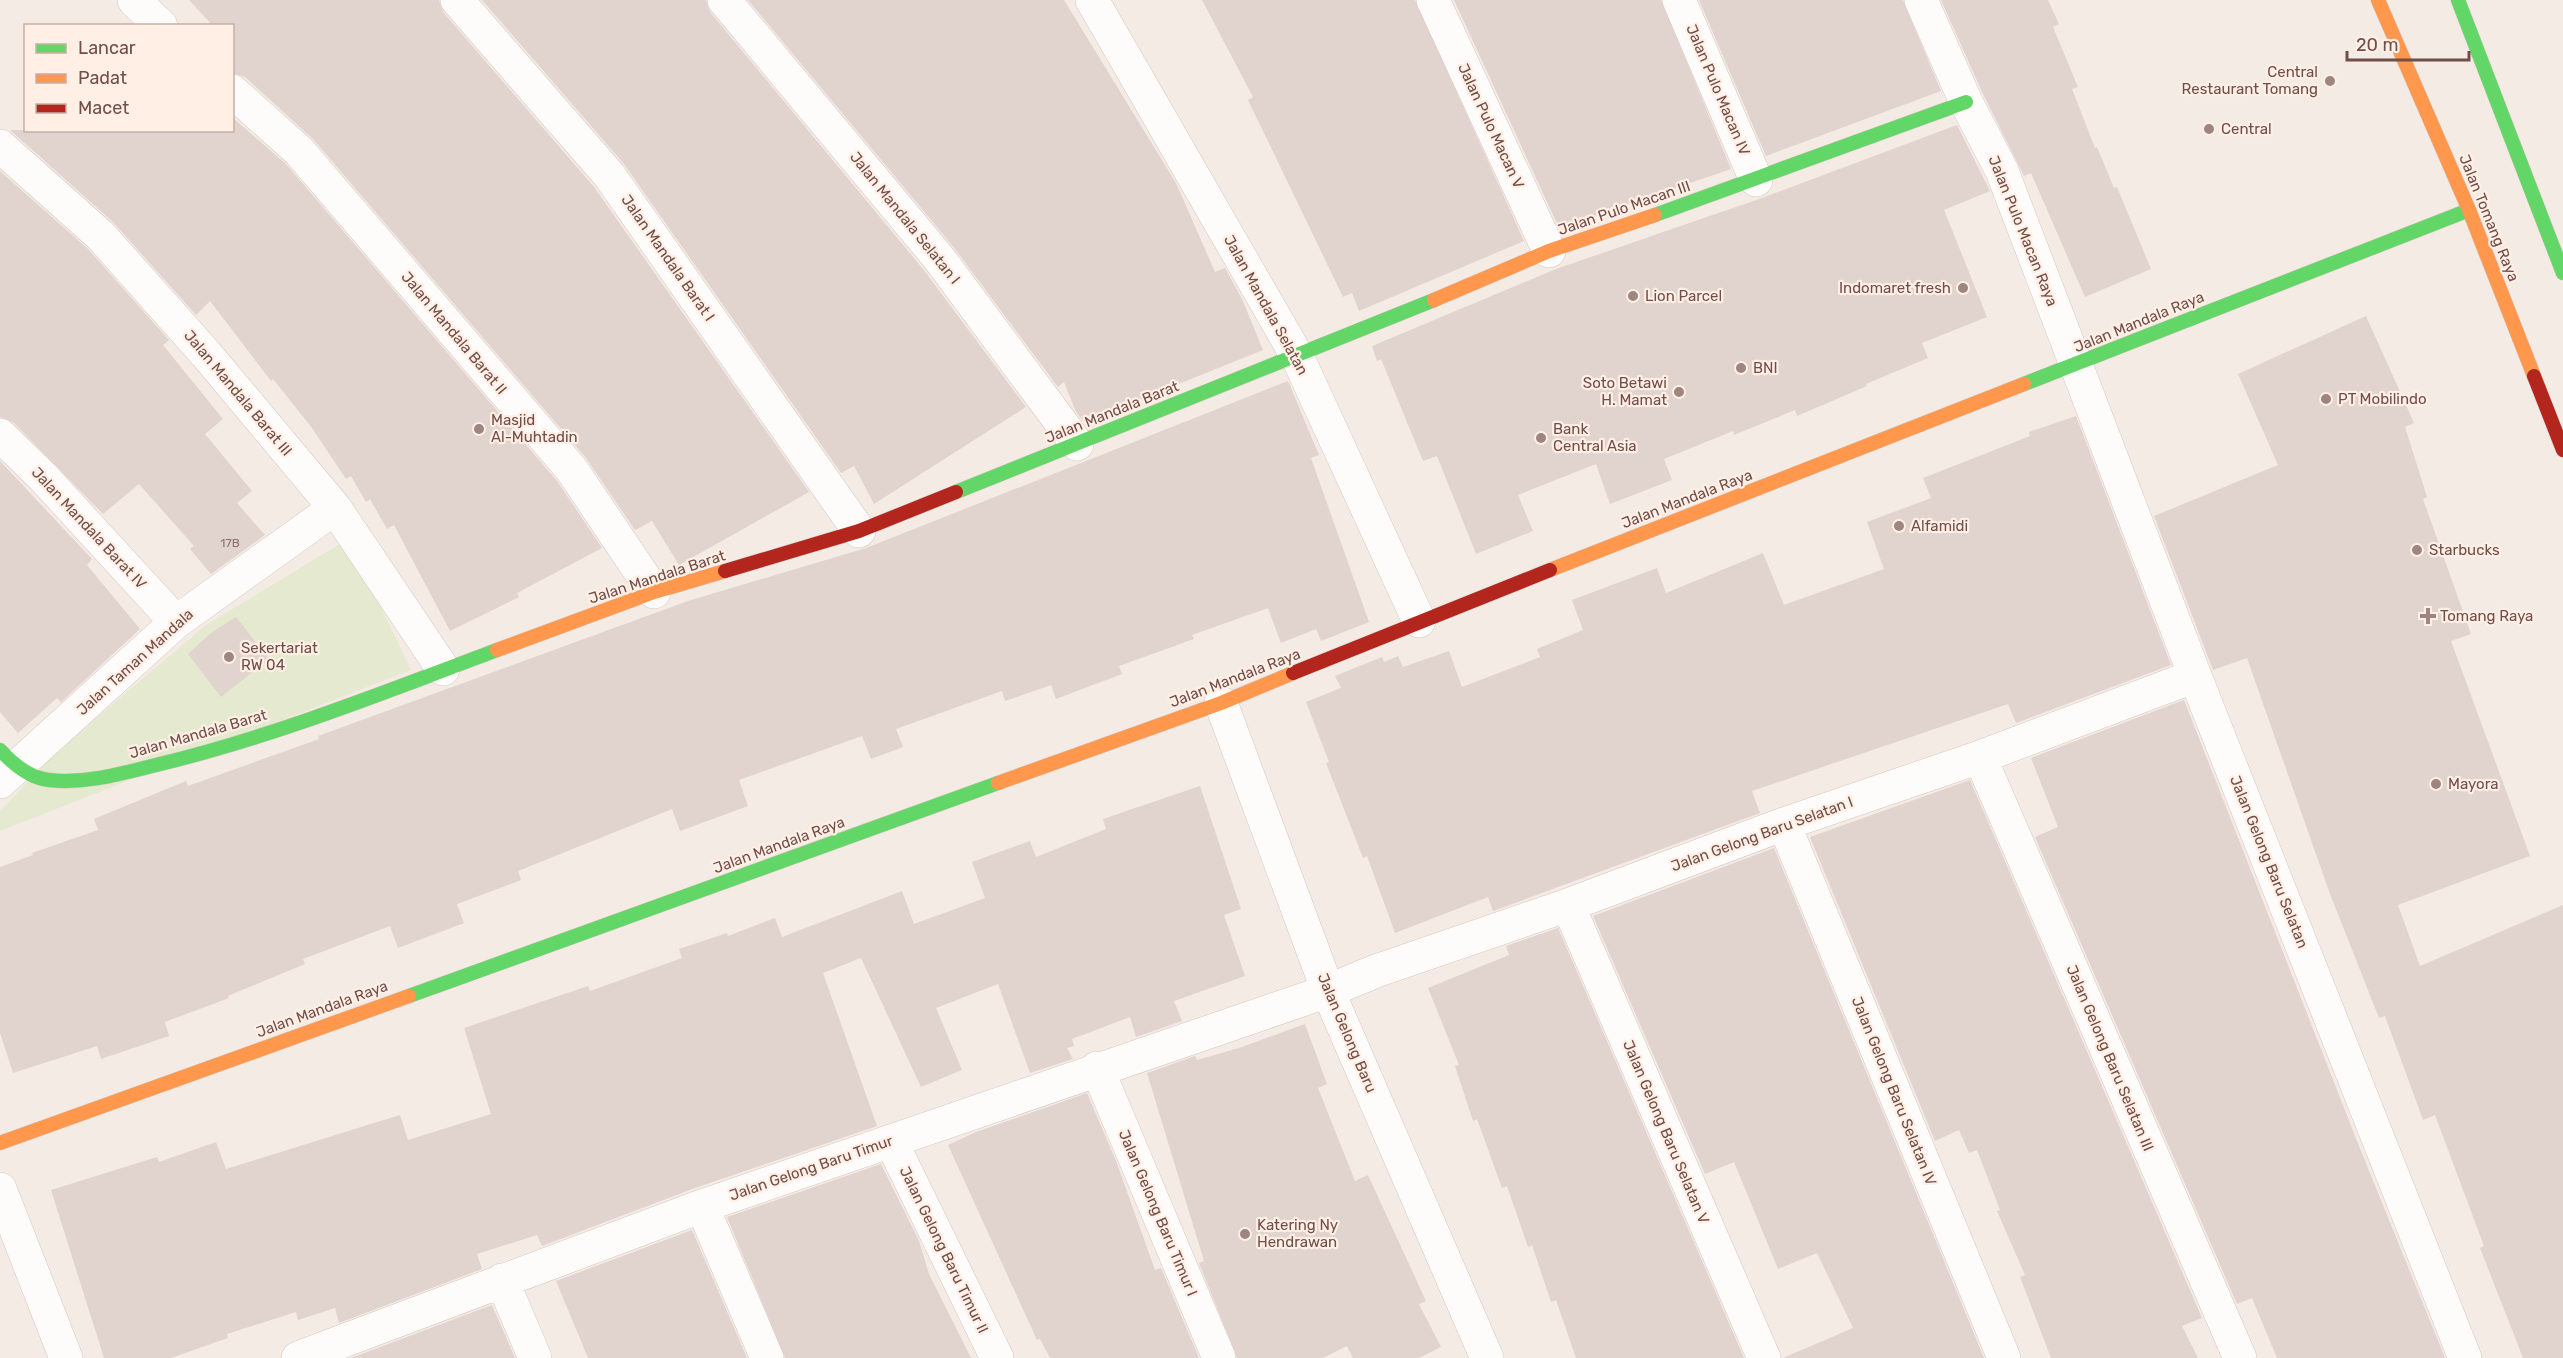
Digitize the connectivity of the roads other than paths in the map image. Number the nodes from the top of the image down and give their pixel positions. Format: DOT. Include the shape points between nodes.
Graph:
graph roads {
  1 [pos="134,0"];
  2 [pos="457,0"];
  3 [pos="724,0"];
  4 [pos="1092,0"];
  5 [pos="1433,0"];
  6 [pos="1680,0"];
  7 [pos="1921,0"];
  8 [pos="2378,0"];
  9 [pos="2458,0"];
  10 [pos="159,24"];
  11 [pos="234,93"];
  12 [pos="1966,102"];
  13 [pos="0,146"];
  14 [pos="1756,180"];
  15 [pos="2469,210"];
  16 [pos="1549,251"];
  17 [pos="2563,273"];
  18 [pos="1297,356"];
  19 [pos="2076,365"];
  20 [pos="0,435"];
  21 [pos="1077,444"];
  22 [pos="2563,450"];
  23 [pos="335,508"];
  24 [pos="859,531"];
  25 [pos="654,592"];
  26 [pos="1419,621"];
  27 [pos="176,622"];
  28 [pos="443,669"];
  29 [pos="2195,676"];
  30 [pos="1221,703"];
  31 [pos="1980,757"];
  32 [pos="6,767"];
  33 [pos="1784,824"];
  34 [pos="1568,905"];
  35 [pos="1328,991"];
  36 [pos="1097,1068"];
  37 [pos="891,1141"];
  38 [pos="0,1143"];
  39 [pos="0,1189"];
  40 [pos="702,1206"];
  41 [pos="502,1280"];
  42 [pos="303,1357"];
  43 [pos="66,1358"];
  44 [pos="535,1358"];
  45 [pos="767,1358"];
  46 [pos="997,1358"];
  47 [pos="1219,1358"];
  48 [pos="1487,1358"];
  49 [pos="1764,1358"];
  50 [pos="2004,1358"];
  51 [pos="2240,1358"];
  52 [pos="2465,1358"];
  1 -- 10 [label="street"];
  2 -- 24 [label="street, Jalan Mandala Barat I" via="609,175"];
  3 -- 21 [label="street, Jalan Mandala Selatan I" via="938,257"];
  4 -- 18 [label="street, Jalan Mandala Selatan"];
  5 -- 16 [label="street, Jalan Pulo Macan V"];
  6 -- 14 [label="street, Jalan Pulo Macan IV"];
  7 -- 12 [label="street, Jalan Pulo Macan Raya"];
  8 -- 15 [label="street, Jalan Tomang Raya"];
  9 -- 17 [label="street"];
  11 -- 25 [label="street, Jalan Mandala Barat II" via="299,151 572,471"];
  12 -- 14 [label="street, Jalan Pulo Macan III"];
  12 -- 19 [label="street, Jalan Pulo Macan Raya" via="2002,171"];
  13 -- 23 [label="street, Jalan Mandala Barat III" via="102,236"];
  14 -- 16 [label="street, Jalan Pulo Macan III"];
  15 -- 19 [label="street, Jalan Mandala Raya"];
  15 -- 22 [label="street, Jalan Tomang Raya"];
  16 -- 18 [label="street, Jalan Pulo Macan III"];
  18 -- 21 [label="street, Jalan Mandala Barat"];
  18 -- 26 [label="street, Jalan Mandala Selatan"];
  19 -- 26 [label="street, Jalan Mandala Raya"];
  19 -- 29 [label="street, Jalan Gelong Baru Selatan"];
  20 -- 27 [label="street, Jalan Mandala Barat IV"];
  21 -- 24 [label="street, Jalan Mandala Barat"];
  23 -- 27 [label="street, Jalan Taman Mandala"];
  23 -- 28 [label="street, Jalan Mandala Barat III"];
  24 -- 25 [label="street, Jalan Mandala Barat"];
  25 -- 28 [label="street, Jalan Mandala Barat"];
  26 -- 30 [label="street, Jalan Mandala Raya"];
  27 -- 32 [label="street, Jalan Taman Mandala"];
  28 -- 32 [label="street, Jalan Mandala Barat" via="327,713 189,757 96,779 67,783"];
  29 -- 31 [label="street, Jalan Gelong Baru Selatan I"];
  29 -- 52 [label="street, Jalan Gelong Baru Selatan"];
  30 -- 35 [label="street, Jalan Gelong Baru"];
  30 -- 38 [label="street, Jalan Mandala Raya"];
  31 -- 33 [label="street, Jalan Gelong Baru Selatan I"];
  31 -- 51 [label="street, Jalan Gelong Baru Selatan III"];
  33 -- 34 [label="street, Jalan Gelong Baru Selatan I"];
  33 -- 50 [label="street, Jalan Gelong Baru Selatan IV"];
  34 -- 35 [label="street, Jalan Gelong Baru Selatan I"];
  34 -- 49 [label="street, Jalan Gelong Baru Selatan V"];
  35 -- 36 [label="street, Jalan Gelong Baru Timur"];
  35 -- 48 [label="street, Jalan Gelong Baru"];
  36 -- 37 [label="street, Jalan Gelong Baru Timur"];
  36 -- 47 [label="street, Jalan Gelong Baru Timur I"];
  37 -- 40 [label="street, Jalan Gelong Baru Timur"];
  37 -- 46 [label="street, Jalan Gelong Baru Timur II"];
  39 -- 43 [label="street"];
  40 -- 41 [label="street, Jalan Gelong Baru Timur"];
  40 -- 45 [label="street"];
  41 -- 42 [label="street, Jalan Gelong Baru Timur"];
  41 -- 44 [label="street"];
}
